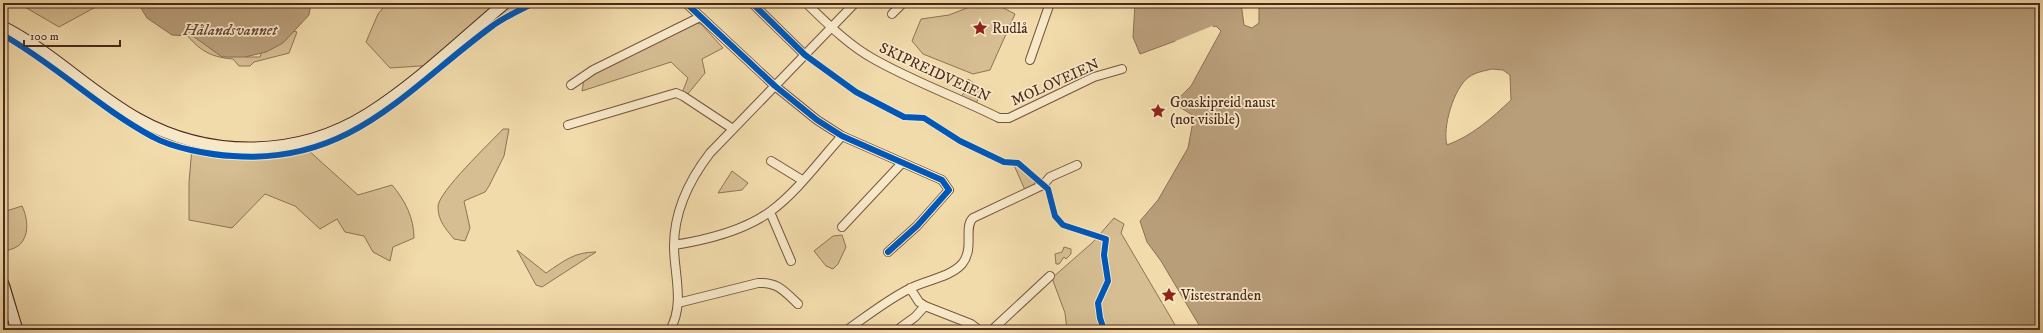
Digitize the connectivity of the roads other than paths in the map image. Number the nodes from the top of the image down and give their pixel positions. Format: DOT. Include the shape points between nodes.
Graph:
graph roads {
  1 [pos="505,3"];
  2 [pos="686,3"];
  3 [pos="752,3"];
  4 [pos="806,3"];
  5 [pos="855,3"];
  6 [pos="904,3"];
  7 [pos="1050,3"];
  8 [pos="892,14"];
  9 [pos="700,17"];
  10 [pos="3,27"];
  11 [pos="831,27"];
  12 [pos="805,55"];
  13 [pos="1030,60"];
  14 [pos="1122,69"];
  15 [pos="571,85"];
  16 [pos="775,86"];
  17 [pos="999,118"];
  18 [pos="568,126"];
  19 [pos="733,129"];
  20 [pos="842,136"];
  21 [pos="771,161"];
  22 [pos="902,163"];
  23 [pos="1077,165"];
  24 [pos="802,180"];
  25 [pos="770,212"];
  26 [pos="842,227"];
  27 [pos="674,245"];
  28 [pos="888,252"];
  29 [pos="792,261"];
  30 [pos="1050,276"];
  31 [pos="3,284"];
  32 [pos="910,288"];
  33 [pos="678,303"];
  34 [pos="798,304"];
  35 [pos="925,306"];
  36 [pos="17,330"];
  37 [pos="670,330"];
  38 [pos="847,330"];
  39 [pos="897,330"];
  40 [pos="979,330"];
  41 [pos="992,330"];
  1 -- 10 [label="main road" via="400,91 368,114 338,130 315,138 285,146 255,148 197,143 151,126 121,109 59,62"];
  2 -- 9 [label="street"];
  3 -- 12 [label="street"];
  4 -- 11 [label="street, SKIPREIDVEIEN"];
  5 -- 11 [label="street"];
  6 -- 8 [label="street"];
  7 -- 13 [label="street"];
  9 -- 15 [label="street" via="593,70"];
  9 -- 16 [label="street"];
  11 -- 12 [label="street"];
  11 -- 17 [label="street, SKIPREIDVEIEN" via="870,57"];
  12 -- 16 [label="street"];
  14 -- 17 [label="street, MOLOVEIEN" via="1094,77 1009,118"];
  16 -- 19 [label="street"];
  16 -- 20 [label="street" via="817,120"];
  18 -- 19 [label="street" via="676,93"];
  19 -- 27 [label="street" via="710,152 693,176 683,198"];
  20 -- 22 [label="street"];
  20 -- 24 [label="street"];
  21 -- 24 [label="street"];
  22 -- 26 [label="street"];
  22 -- 28 [label="street" via="942,180 950,190 917,226"];
  23 -- 32 [label="street" via="1050,177 1043,185 973,218 969,221 968,227 970,246 967,257 960,265 949,273"];
  24 -- 25 [label="street"];
  25 -- 27 [label="street" via="737,230"];
  25 -- 29 [label="street"];
  27 -- 33 [label="street"];
  30 -- 41 [label="street"];
  31 -- 36 [label="main road"];
  32 -- 35 [label="street" via="919,302"];
  32 -- 38 [label="street"];
  33 -- 34 [label="street" via="767,282 774,284"];
  33 -- 37 [label="street" via="676,318"];
  35 -- 39 [label="street"];
  35 -- 40 [label="street" via="971,324"];
}
